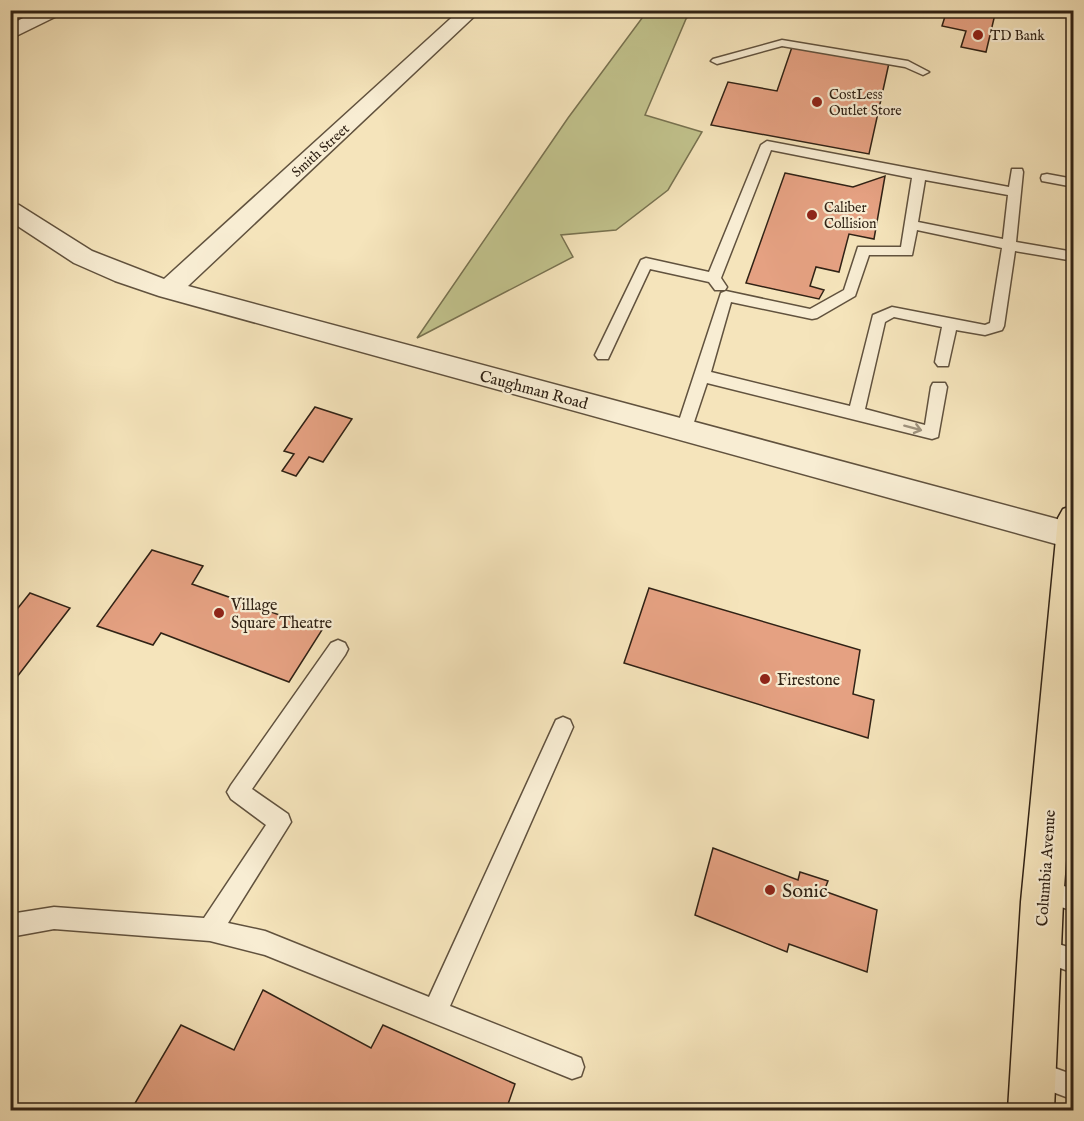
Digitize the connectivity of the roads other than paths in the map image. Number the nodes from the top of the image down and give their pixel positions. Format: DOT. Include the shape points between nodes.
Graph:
graph roads {
  1 [pos="54,10"];
  2 [pos="472,10"];
  3 [pos="10,33"];
  4 [pos="717,61"];
  5 [pos="923,72"];
  6 [pos="1017,172"];
  7 [pos="919,175"];
  8 [pos="1047,178"];
  9 [pos="1074,183"];
  10 [pos="1015,192"];
  11 [pos="10,210"];
  12 [pos="912,225"];
  13 [pos="1009,245"];
  14 [pos="1074,257"];
  15 [pos="714,278"];
  16 [pos="168,290"];
  17 [pos="726,296"];
  18 [pos="950,323"];
  19 [pos="603,355"];
  20 [pos="943,362"];
  21 [pos="702,376"];
  22 [pos="939,387"];
  23 [pos="856,413"];
  24 [pos="684,430"];
  25 [pos="1073,527"];
  26 [pos="1071,581"];
  27 [pos="1069,638"];
  28 [pos="338,649"];
  29 [pos="564,727"];
  30 [pos="1064,741"];
  31 [pos="1062,805"];
  32 [pos="1058,895"];
  33 [pos="10,926"];
  34 [pos="210,930"];
  35 [pos="1057,956"];
  36 [pos="435,1012"];
  37 [pos="572,1067"];
  38 [pos="1033,1072"];
  39 [pos="1074,1088"];
  40 [pos="1032,1110"];
  1 -- 3 [label="street"];
  2 -- 16 [label="street, Smith Street"];
  4 -- 5 [label="lane" via="782,43 908,64"];
  6 -- 10 [label="lane"];
  7 -- 10 [label="lane"];
  7 -- 12 [label="lane"];
  7 -- 15 [label="lane" via="767,145"];
  8 -- 9 [label="lane"];
  10 -- 13 [label="lane"];
  11 -- 16 [label="street, Caughman Road" via="83,257"];
  12 -- 13 [label="lane"];
  12 -- 17 [label="lane" via="907,252 863,250 850,293 812,314"];
  13 -- 14 [label="lane"];
  13 -- 18 [label="lane" via="997,326 986,330"];
  15 -- 17 [label="lane"];
  15 -- 19 [label="lane" via="646,262"];
  16 -- 24 [label="street, Caughman Road"];
  17 -- 21 [label="lane"];
  18 -- 20 [label="lane"];
  18 -- 23 [label="lane" via="892,312 878,319"];
  21 -- 23 [label="lane"];
  21 -- 24 [label="lane"];
  23 -- 22 [label="lane, one-way" via="932,434"];
  24 -- 25 [label="street, Caughman Road"];
  25 -- 26 [label="main road, Columbia Avenue"];
  26 -- 27 [label="main road, Columbia Avenue"];
  27 -- 30 [label="main road, Columbia Avenue"];
  28 -- 34 [label="lane" via="238,792 279,822"];
  29 -- 36 [label="lane"];
  30 -- 31 [label="main road, Columbia Avenue"];
  31 -- 32 [label="main road, Columbia Avenue"];
  32 -- 35 [label="main road, Columbia Avenue"];
  33 -- 34 [label="lane" via="54,918"];
  34 -- 36 [label="lane" via="265,943"];
  35 -- 38 [label="main road, Columbia Avenue"];
  36 -- 37 [label="lane"];
  38 -- 39 [label="lane"];
  38 -- 40 [label="main road, Columbia Avenue"];
}
